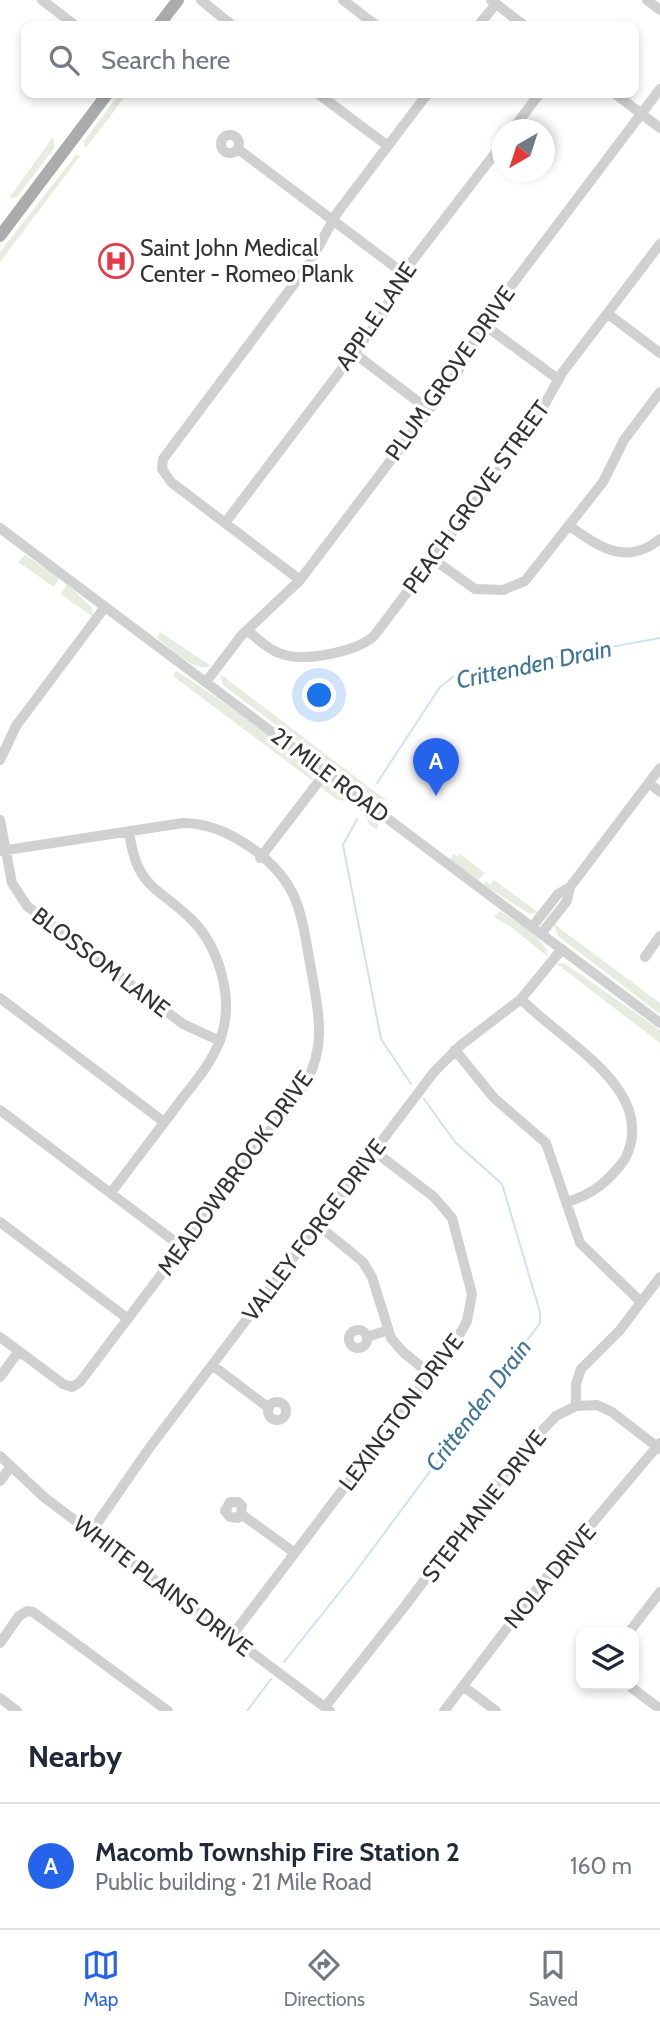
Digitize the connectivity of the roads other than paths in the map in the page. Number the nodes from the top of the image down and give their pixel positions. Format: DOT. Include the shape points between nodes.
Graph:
graph roads {
  1 [pos="42,0"];
  2 [pos="178,0"];
  3 [pos="201,0"];
  4 [pos="343,0"];
  5 [pos="647,0"];
  6 [pos="493,2"];
  7 [pos="660,10"];
  8 [pos="69,21"];
  9 [pos="162,21"];
  10 [pos="227,21"];
  11 [pos="370,21"];
  12 [pos="481,21"];
  13 [pos="519,21"];
  14 [pos="660,89"];
  15 [pos="104,98"];
  16 [pos="324,98"];
  17 [pos="424,98"];
  18 [pos="536,98"];
  19 [pos="620,98"];
  20 [pos="641,114"];
  21 [pos="520,119"];
  22 [pos="660,128"];
  23 [pos="388,146"];
  24 [pos="237,149"];
  25 [pos="492,156"];
  26 [pos="332,220"];
  27 [pos="0,236"];
  28 [pos="660,244"];
  29 [pos="403,274"];
  30 [pos="608,314"];
  31 [pos="484,324"];
  32 [pos="354,353"];
  33 [pos="660,354"];
  34 [pos="558,379"];
  35 [pos="660,392"];
  36 [pos="429,410"];
  37 [pos="225,523"];
  38 [pos="570,526"];
  39 [pos="0,528"];
  40 [pos="660,539"];
  41 [pos="433,559"];
  42 [pos="300,580"];
  43 [pos="105,607"];
  44 [pos="247,630"];
  45 [pos="206,682"];
  46 [pos="0,760"];
  47 [pos="660,768"];
  48 [pos="326,772"];
  49 [pos="649,783"];
  50 [pos="660,792"];
  51 [pos="0,820"];
  52 [pos="129,831"];
  53 [pos="3,851"];
  54 [pos="260,858"];
  55 [pos="570,887"];
  56 [pos="532,927"];
  57 [pos="541,934"];
  58 [pos="660,936"];
  59 [pos="562,949"];
  60 [pos="645,957"];
  61 [pos="0,998"];
  62 [pos="521,999"];
  63 [pos="660,1023"];
  64 [pos="220,1041"];
  65 [pos="455,1049"];
  66 [pos="0,1110"];
  67 [pos="164,1122"];
  68 [pos="374,1151"];
  69 [pos="111,1193"];
  70 [pos="566,1202"];
  71 [pos="0,1222"];
  72 [pos="318,1225"];
  73 [pos="182,1247"];
  74 [pos="660,1277"];
  75 [pos="641,1302"];
  76 [pos="128,1319"];
  77 [pos="388,1330"];
  78 [pos="0,1337"];
  79 [pos="367,1337"];
  80 [pos="19,1351"];
  81 [pos="212,1365"];
  82 [pos="430,1374"];
  83 [pos="0,1377"];
  84 [pos="576,1406"];
  85 [pos="269,1408"];
  86 [pos="659,1446"];
  87 [pos="0,1456"];
  88 [pos="11,1466"];
  89 [pos="0,1480"];
  90 [pos="242,1514"];
  91 [pos="91,1532"];
  92 [pos="295,1553"];
  93 [pos="660,1591"];
  94 [pos="633,1627"];
  95 [pos="231,1637"];
  96 [pos="0,1643"];
  97 [pos="463,1686"];
  98 [pos="635,1690"];
  99 [pos="0,1698"];
  100 [pos="328,1709"];
  101 [pos="660,1709"];
  102 [pos="17,1711"];
  103 [pos="168,1711"];
  104 [pos="444,1711"];
  105 [pos="496,1711"];
  1 -- 8 [label="street"];
  2 -- 9 [label="main road"];
  3 -- 10 [label="street"];
  4 -- 11 [label="street"];
  5 -- 7 [label="street"];
  6 -- 12 [label="street"];
  6 -- 13 [label="street"];
  14 -- 20 [label="street, PLUM GROVE DRIVE"];
  15 -- 27 [label="main road"];
  16 -- 23 [label="street"];
  17 -- 23 [label="street"];
  18 -- 21 [label="street"];
  19 -- 20 [label="street"];
  20 -- 22 [label="street"];
  20 -- 31 [label="street, PLUM GROVE DRIVE"];
  23 -- 26 [label="street"];
  24 -- 26 [label="street"];
  25 -- 29 [label="street, APPLE LANE"];
  26 -- 29 [label="street"];
  26 -- 37 [label="street" via="309,264 165,455 162,469 171,482"];
  28 -- 30 [label="street, PEACH GROVE STREET"];
  29 -- 32 [label="street, APPLE LANE" via="387,309"];
  30 -- 33 [label="street"];
  30 -- 34 [label="street, PEACH GROVE STREET"];
  31 -- 34 [label="street"];
  31 -- 36 [label="street, PLUM GROVE DRIVE"];
  32 -- 36 [label="street"];
  32 -- 37 [label="street, APPLE LANE"];
  34 -- 41 [label="street, PEACH GROVE STREET" via="532,427"];
  35 -- 38 [label="street"];
  36 -- 42 [label="street, PLUM GROVE DRIVE"];
  37 -- 42 [label="street"];
  38 -- 40 [label="street" via="614,553 639,551"];
  38 -- 41 [label="street" via="531,576 510,589 475,589"];
  39 -- 43 [label="street, 21 MILE ROAD"];
  41 -- 44 [label="street, PEACH GROVE STREET" via="379,630 354,648 288,657"];
  42 -- 44 [label="street, PLUM GROVE DRIVE"];
  43 -- 45 [label="street, 21 MILE ROAD"];
  43 -- 46 [label="street" via="16,726"];
  44 -- 45 [label="street, PLUM GROVE DRIVE"];
  45 -- 48 [label="street, 21 MILE ROAD"];
  47 -- 49 [label="street"];
  48 -- 54 [label="street"];
  48 -- 56 [label="street, 21 MILE ROAD"];
  49 -- 50 [label="street"];
  49 -- 55 [label="street"];
  51 -- 53 [label="street, BLOSSOM LANE"];
  52 -- 53 [label="street, MEADOWBROOK DRIVE"];
  52 -- 54 [label="street, MEADOWBROOK DRIVE" via="183,823 206,825 226,833"];
  52 -- 64 [label="street" via="141,876 197,925 215,956 226,1007"];
  53 -- 64 [label="street, BLOSSOM LANE" via="12,883 27,906 183,1024"];
  54 -- 73 [label="street, MEADOWBROOK DRIVE" via="287,884 299,911 320,1020 319,1047 306,1083"];
  55 -- 56 [label="street" via="558,894"];
  55 -- 57 [label="street" via="567,901"];
  56 -- 57 [label="street, 21 MILE ROAD"];
  57 -- 59 [label="street, 21 MILE ROAD"];
  58 -- 60 [label="street"];
  59 -- 62 [label="street, VALLEY FORGE DRIVE"];
  59 -- 63 [label="street, 21 MILE ROAD"];
  61 -- 67 [label="street"];
  62 -- 65 [label="street, VALLEY FORGE DRIVE"];
  62 -- 70 [label="street" via="620,1080 638,1111 634,1143 620,1165 592,1193"];
  64 -- 67 [label="street"];
  65 -- 68 [label="street, VALLEY FORGE DRIVE"];
  65 -- 70 [label="street" via="494,1098 546,1143"];
  66 -- 69 [label="street"];
  67 -- 69 [label="street"];
  68 -- 72 [label="street, VALLEY FORGE DRIVE"];
  68 -- 82 [label="street, LEXINGTON DRIVE" via="447,1210 468,1274 472,1304 467,1321"];
  69 -- 73 [label="street"];
  70 -- 75 [label="street" via="576,1236 586,1250"];
  71 -- 76 [label="street"];
  72 -- 77 [label="street" via="368,1269"];
  72 -- 81 [label="street, VALLEY FORGE DRIVE"];
  73 -- 76 [label="street, MEADOWBROOK DRIVE"];
  74 -- 75 [label="street"];
  75 -- 84 [label="street" via="581,1369"];
  76 -- 80 [label="street, MEADOWBROOK DRIVE" via="72,1387"];
  77 -- 79 [label="street"];
  77 -- 82 [label="street" via="403,1352"];
  78 -- 80 [label="street, MEADOWBROOK DRIVE"];
  80 -- 83 [label="street"];
  81 -- 85 [label="street"];
  81 -- 91 [label="street, VALLEY FORGE DRIVE"];
  82 -- 92 [label="street, LEXINGTON DRIVE"];
  84 -- 86 [label="street" via="605,1408"];
  84 -- 100 [label="street, STEPHANIE DRIVE" via="556,1416 516,1458"];
  86 -- 97 [label="street, NOLA DRIVE" via="536,1590"];
  87 -- 88 [label="street, WHITE PLAINS DRIVE"];
  88 -- 89 [label="street"];
  88 -- 91 [label="street, WHITE PLAINS DRIVE"];
  90 -- 92 [label="street"];
  91 -- 95 [label="street, WHITE PLAINS DRIVE"];
  92 -- 95 [label="street, LEXINGTON DRIVE"];
  93 -- 94 [label="street"];
  95 -- 100 [label="street, WHITE PLAINS DRIVE"];
  96 -- 103 [label="street" via="19,1616 27,1611 36,1614"];
  97 -- 104 [label="street, NOLA DRIVE"];
  97 -- 105 [label="street"];
  98 -- 101 [label="street"];
  99 -- 102 [label="street"];
}
